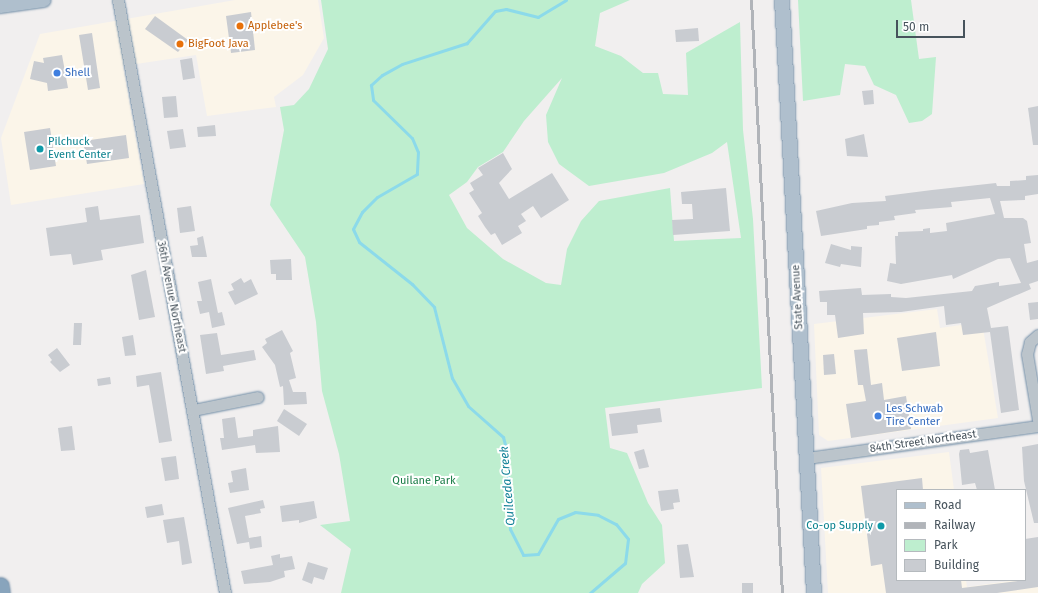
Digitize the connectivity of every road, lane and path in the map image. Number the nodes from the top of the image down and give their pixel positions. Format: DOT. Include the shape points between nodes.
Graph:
graph roads {
  1 [pos="44,0"];
  2 [pos="118,0"];
  3 [pos="782,0"];
  4 [pos="0,6"];
  5 [pos="1036,336"];
  6 [pos="258,397"];
  7 [pos="193,410"];
  8 [pos="1038,420"];
  9 [pos="1038,426"];
  10 [pos="807,458"];
  11 [pos="0,586"];
  12 [pos="1,593"];
  13 [pos="225,593"];
  14 [pos="814,593"];
  1 -- 4 [label="main road"];
  2 -- 7 [label="street, 36th Avenue Northeast"];
  3 -- 10 [label="main road, State Avenue"];
  5 -- 8 [label="street" via="1027,354"];
  6 -- 7 [label="street"];
  7 -- 13 [label="street, 36th Avenue Northeast"];
  9 -- 10 [label="street, 84th Street Northeast"];
  10 -- 14 [label="main road, State Avenue"];
  11 -- 12 [label="highway"];
}
